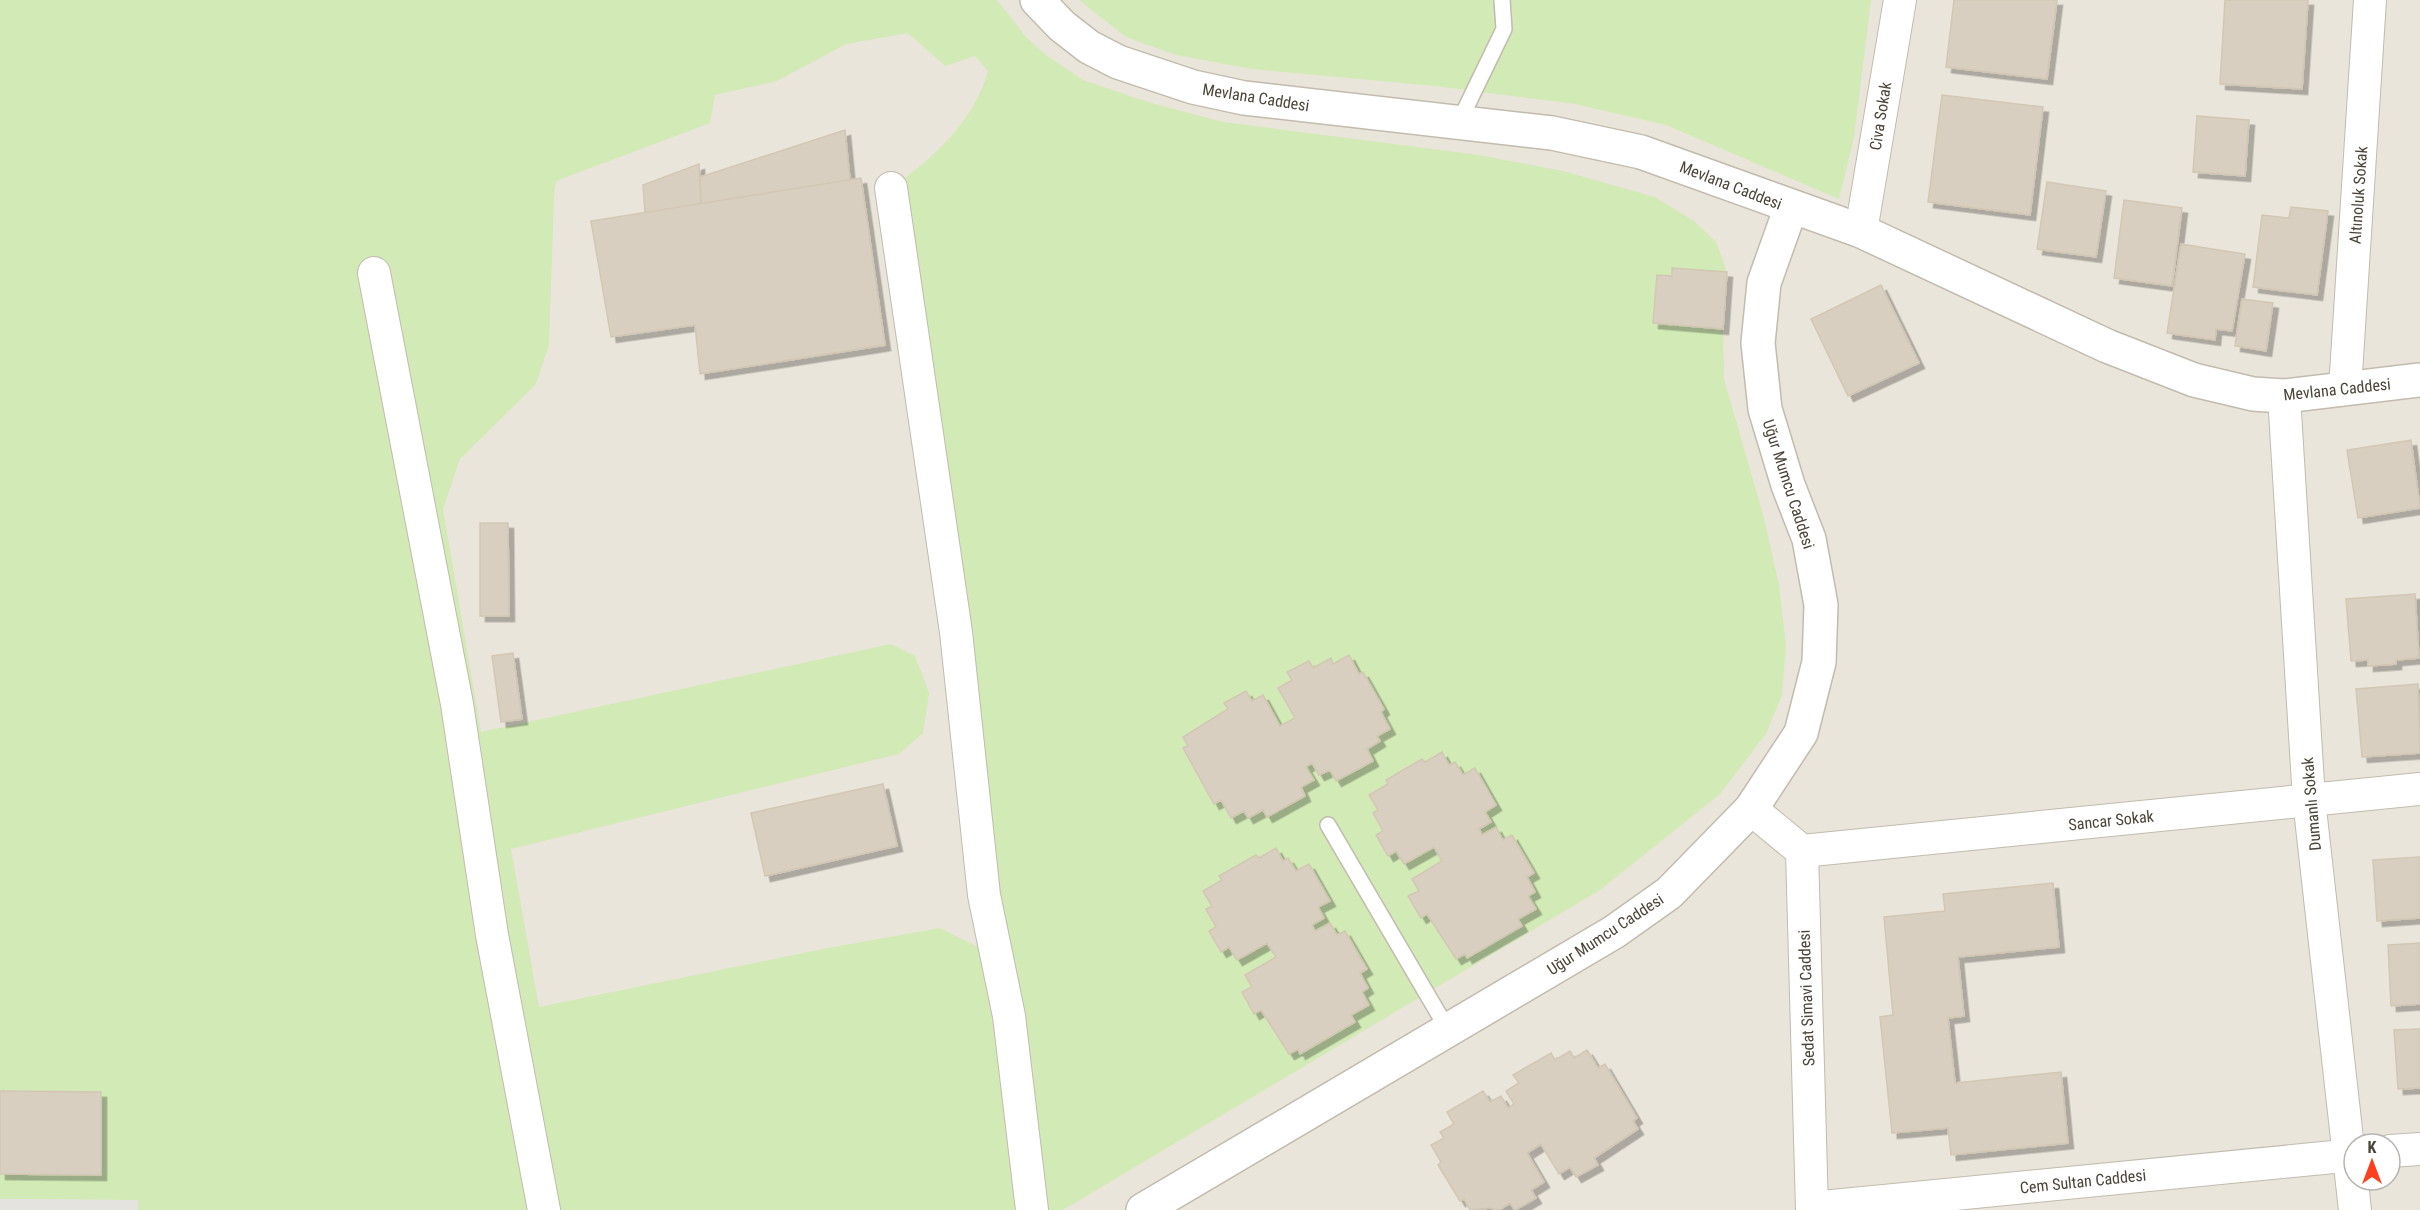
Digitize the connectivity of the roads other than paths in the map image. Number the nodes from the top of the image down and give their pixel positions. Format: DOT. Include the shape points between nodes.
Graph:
graph roads {
  1 [pos="1037,0"];
  2 [pos="1502,0"];
  3 [pos="1900,0"];
  4 [pos="2370,0"];
  5 [pos="1459,122"];
  6 [pos="891,188"];
  7 [pos="1791,207"];
  8 [pos="1861,231"];
  9 [pos="374,273"];
  10 [pos="2420,380"];
  11 [pos="2345,389"];
  12 [pos="2284,396"];
  13 [pos="2420,789"];
  14 [pos="2309,800"];
  15 [pos="1751,809"];
  16 [pos="1328,825"];
  17 [pos="1802,851"];
  18 [pos="1448,1030"];
  19 [pos="2348,1132"];
  20 [pos="2420,1149"];
  21 [pos="2402,1151"];
  22 [pos="2342,1156"];
  23 [pos="2354,1192"];
  24 [pos="1812,1209"];
  25 [pos="544,1210"];
  26 [pos="1032,1210"];
  27 [pos="1143,1210"];
  28 [pos="2355,1210"];
  1 -- 5 [label="street, Mevlana Caddesi" via="1089,47 1119,62 1193,87 1244,98"];
  2 -- 5 [label="lane" via="1504,29"];
  3 -- 8 [label="street, Civa Sokak"];
  4 -- 11 [label="street, Altınoluk Sokak"];
  5 -- 7 [label="street, Mevlana Caddesi" via="1552,133 1641,152"];
  6 -- 26 [label="street" via="956,632 984,895 1009,1016"];
  7 -- 8 [label="street, Mevlana Caddesi"];
  7 -- 15 [label="street, Uğur Mumcu Caddesi" via="1764,283 1758,343 1765,409 1811,550 1821,605 1819,662 1801,733"];
  8 -- 12 [label="street, Mevlana Caddesi" via="2107,346 2194,380 2253,394"];
  9 -- 25 [label="street" via="457,704 492,935"];
  10 -- 11 [label="street, Mevlana Caddesi"];
  11 -- 12 [label="street, Mevlana Caddesi"];
  12 -- 14 [label="street, Dumanlı Sokak"];
  13 -- 14 [label="street, Sancar Sokak"];
  14 -- 17 [label="street, Sancar Sokak"];
  14 -- 19 [label="street, Dumanlı Sokak"];
  15 -- 17 [label="street"];
  15 -- 18 [label="street, Uğur Mumcu Caddesi" via="1669,893 1614,932"];
  16 -- 18 [label="lane"];
  17 -- 24 [label="street, Sedat Simavi Caddesi"];
  18 -- 27 [label="street, Uğur Mumcu Caddesi"];
  20 -- 21 [label="street"];
  22 -- 24 [label="street, Cem Sultan Caddesi"];
  23 -- 28 [label="street, Dumanlı Sokak"];
}
